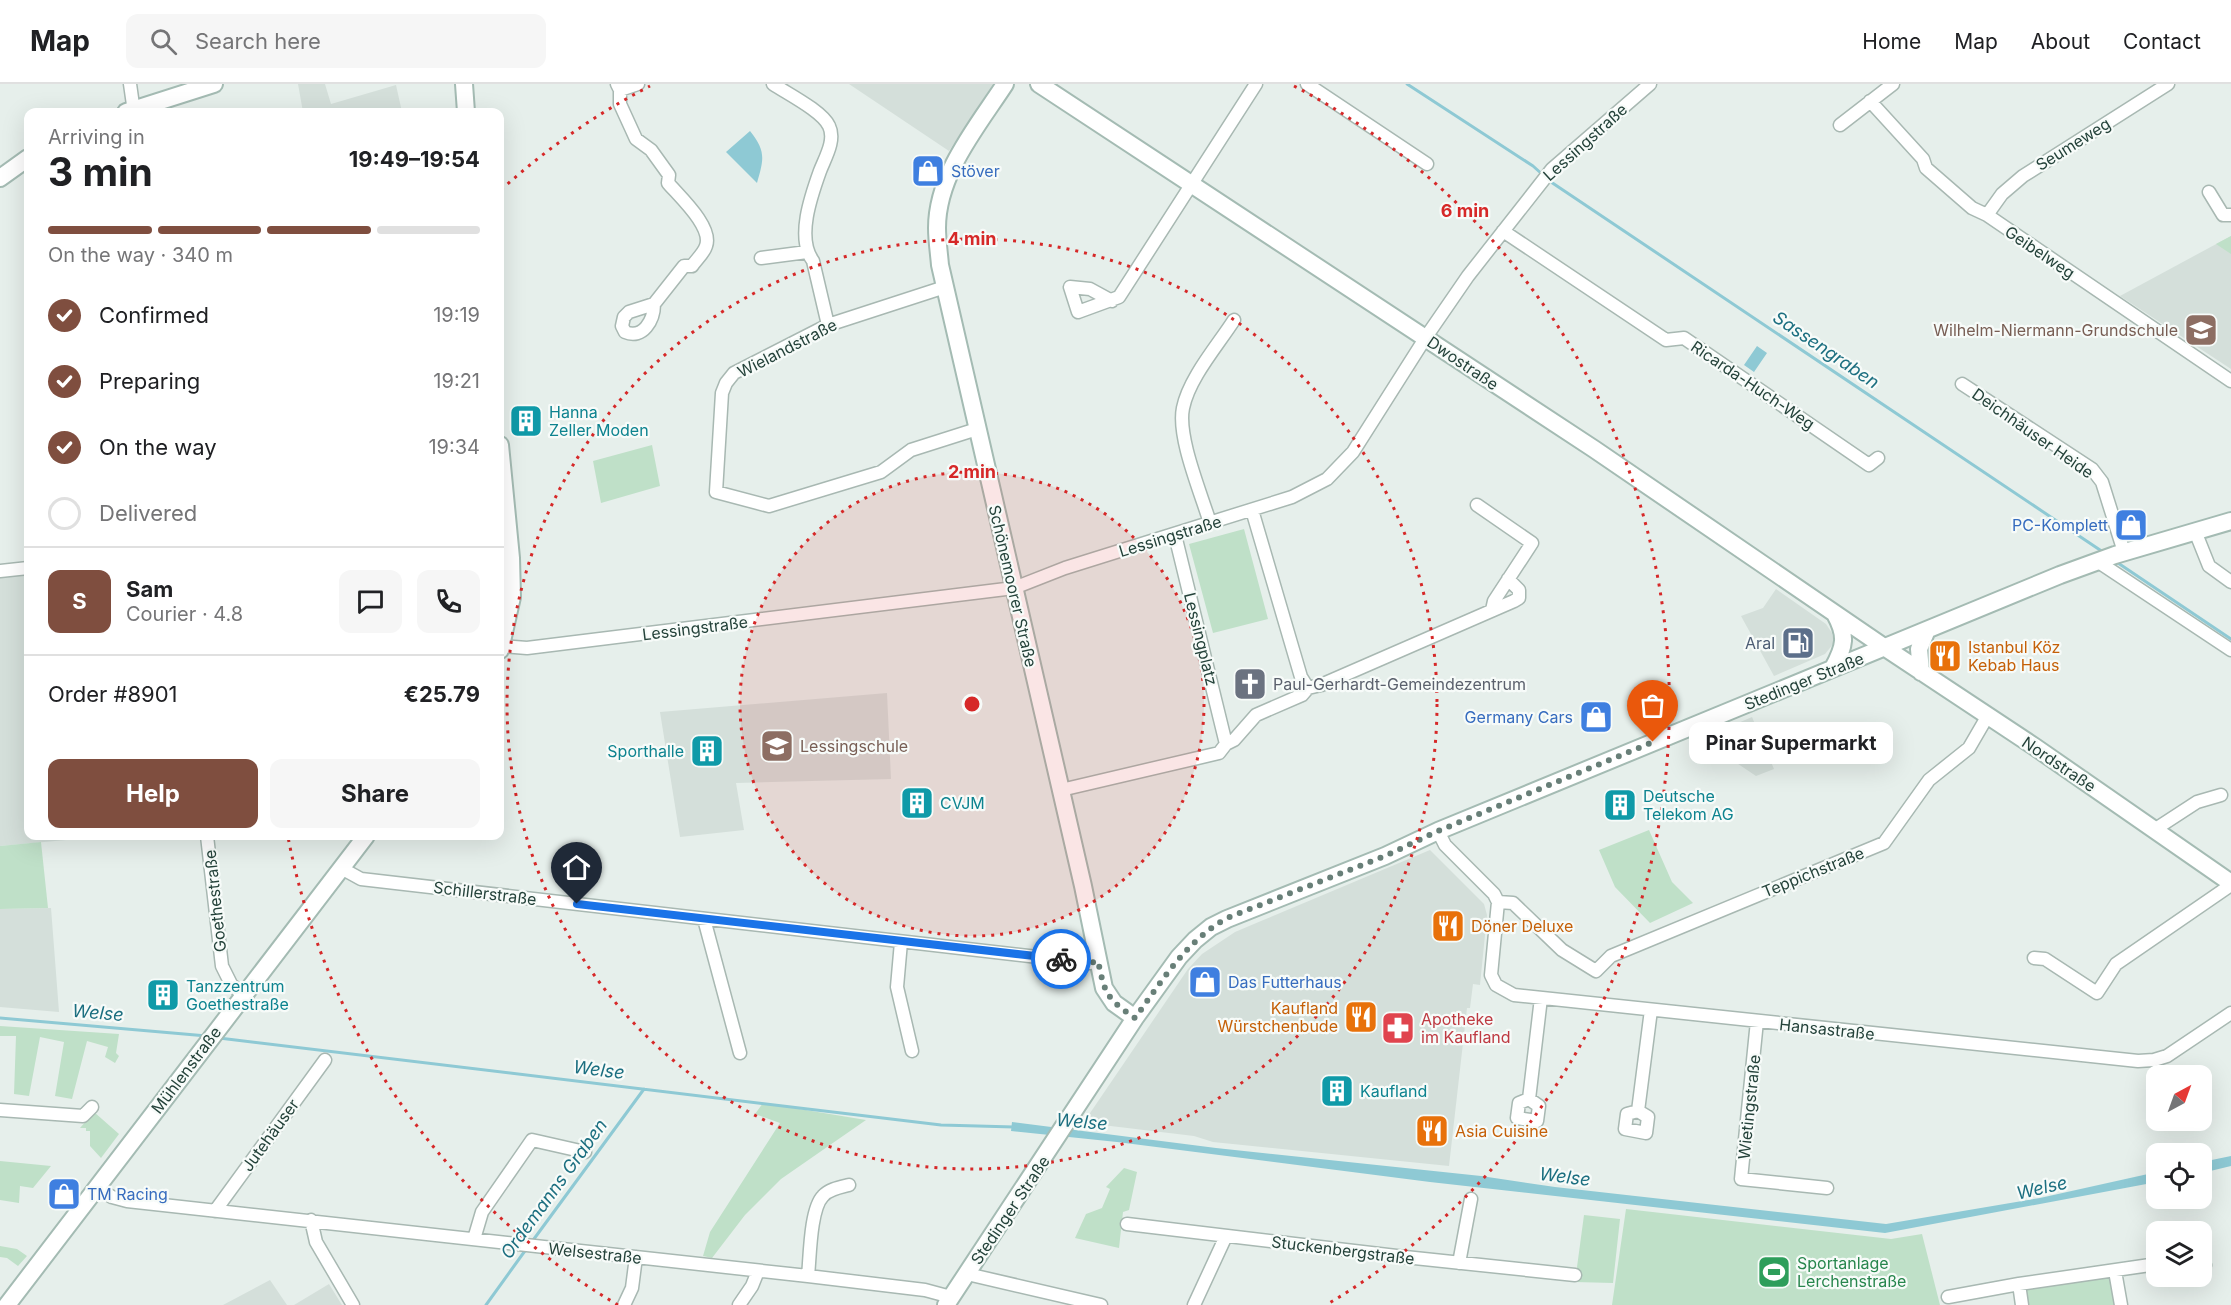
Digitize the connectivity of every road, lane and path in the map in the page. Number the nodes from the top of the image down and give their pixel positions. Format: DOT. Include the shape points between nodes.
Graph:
graph roads {
  1 [pos="130,84"];
  2 [pos="214,84"];
  3 [pos="464,84"];
  4 [pos="638,84"];
  5 [pos="773,84"];
  6 [pos="1005,84"];
  7 [pos="1039,84"];
  8 [pos="1256,84"];
  9 [pos="1307,84"];
  10 [pos="1650,84"];
  11 [pos="1893,84"];
  12 [pos="2168,84"];
  13 [pos="619,87"];
  14 [pos="1870,101"];
  15 [pos="132,108"];
  16 [pos="144,108"];
  17 [pos="466,108"];
  18 [pos="1840,124"];
  19 [pos="24,161"];
  20 [pos="1427,164"];
  21 [pos="0,178"];
  22 [pos="1192,185"];
  23 [pos="2209,192"];
  24 [pos="1987,215"];
  25 [pos="2231,215"];
  26 [pos="1503,231"];
  27 [pos="807,252"];
  28 [pos="761,258"];
  29 [pos="945,287"];
  30 [pos="1112,301"];
  31 [pos="654,304"];
  32 [pos="1234,320"];
  33 [pos="828,325"];
  34 [pos="1426,338"];
  35 [pos="2231,381"];
  36 [pos="1962,384"];
  37 [pos="977,429"];
  38 [pos="1878,458"];
  39 [pos="504,486"];
  40 [pos="1477,505"];
  41 [pos="1252,510"];
  42 [pos="2231,521"];
  43 [pos="1210,523"];
  44 [pos="2195,531"];
  45 [pos="1175,535"];
  46 [pos="2110,557"];
  47 [pos="24,568"];
  48 [pos="0,571"];
  49 [pos="1508,579"];
  50 [pos="2231,582"];
  51 [pos="1014,588"];
  52 [pos="506,597"];
  53 [pos="1492,610"];
  54 [pos="1835,614"];
  55 [pos="504,617"];
  56 [pos="1927,630"];
  57 [pos="1884,647"];
  58 [pos="504,648"];
  59 [pos="2231,650"];
  60 [pos="1833,668"];
  61 [pos="1922,672"];
  62 [pos="1308,688"];
  63 [pos="1988,717"];
  64 [pos="1226,744"];
  65 [pos="1061,790"];
  66 [pos="2221,795"];
  67 [pos="2154,830"];
  68 [pos="1438,831"];
  69 [pos="207,840"];
  70 [pos="363,840"];
  71 [pos="341,868"];
  72 [pos="2231,884"];
  73 [pos="1498,902"];
  74 [pos="704,919"];
  75 [pos="901,942"];
  76 [pos="2034,958"];
  77 [pos="1098,961"];
  78 [pos="243,995"];
  79 [pos="1541,998"];
  80 [pos="1651,1010"];
  81 [pos="2231,1013"];
  82 [pos="1135,1018"];
  83 [pos="1757,1021"];
  84 [pos="912,1051"];
  85 [pos="740,1053"];
  86 [pos="325,1060"];
  87 [pos="1529,1099"];
  88 [pos="92,1107"];
  89 [pos="0,1110"];
  90 [pos="1638,1111"];
  91 [pos="585,1152"];
  92 [pos="849,1185"];
  93 [pos="97,1188"];
  94 [pos="1827,1188"];
  95 [pos="1471,1199"];
  96 [pos="215,1211"];
  97 [pos="311,1220"];
  98 [pos="1127,1224"];
  99 [pos="1226,1236"];
  100 [pos="474,1239"];
  101 [pos="636,1257"];
  102 [pos="1459,1263"];
  103 [pos="2146,1266"];
  104 [pos="758,1271"];
  105 [pos="2115,1271"];
  106 [pos="967,1274"];
  107 [pos="1575,1275"];
  108 [pos="808,1276"];
  109 [pos="2019,1284"];
  110 [pos="1948,1297"];
  111 [pos="948,1301"];
  112 [pos="7,1305"];
  113 [pos="353,1305"];
  114 [pos="624,1305"];
  115 [pos="739,1305"];
  116 [pos="1101,1305"];
  117 [pos="1194,1305"];
  118 [pos="2022,1305"];
  119 [pos="2121,1305"];
  1 -- 15 [label="street"];
  2 -- 16 [label="street"];
  3 -- 17 [label="street"];
  4 -- 13 [label="street"];
  5 -- 27 [label="street" via="821,116 830,127 831,140 806,227"];
  6 -- 29 [label="street, Schönemoorer Straße" via="958,156 943,191 937,227"];
  7 -- 22 [label="street, Dwostraße"];
  8 -- 22 [label="street"];
  9 -- 20 [label="street"];
  10 -- 26 [label="street, Lessingstraße" via="1552,169"];
  11 -- 14 [label="street"];
  12 -- 24 [label="street, Seumeweg" via="2023,176 2002,194"];
  13 -- 31 [label="street" via="620,104 636,139 651,150 669,175 668,183 704,225 707,236 706,247 692,266 684,266"];
  14 -- 18 [label="street"];
  14 -- 24 [label="street, Geibelweg" via="1923,159 1926,168 1972,208"];
  19 -- 21 [label="street"];
  22 -- 30 [label="street" via="1119,297"];
  22 -- 34 [label="street, Dwostraße"];
  23 -- 25 [label="street" via="2223,215"];
  24 -- 35 [label="street, Geibelweg"];
  26 -- 34 [label="street, Lessingstraße"];
  26 -- 38 [label="street, Ricarda-Huch-Weg" via="1666,340 1684,338 1869,465"];
  27 -- 28 [label="street"];
  27 -- 33 [label="street" via="813,261"];
  29 -- 33 [label="street, Wielandstraße"];
  29 -- 37 [label="street, Schönemoorer Straße"];
  32 -- 43 [label="street" via="1193,382 1183,407 1182,429"];
  33 -- 37 [label="street, Wielandstraße" via="746,365 726,383 722,393 716,492 769,506 880,472 911,450"];
  34 -- 41 [label="street, Lessingstraße" via="1353,452 1327,479 1292,497"];
  34 -- 54 [label="street, Dwostraße"];
  36 -- 46 [label="street, Deichhäuser Heide" via="2092,469 2102,482"];
  37 -- 51 [label="street, Schönemoorer Straße"];
  39 -- 52 [label="street" via="511,558"];
  40 -- 49 [label="street" via="1532,543"];
  41 -- 43 [label="street, Lessingstraße"];
  41 -- 62 [label="street" via="1301,677"];
  42 -- 44 [label="street, Stedinger Straße"];
  43 -- 45 [label="street, Lessingstraße"];
  44 -- 46 [label="street, Stedinger Straße"];
  44 -- 50 [label="street" via="2209,566"];
  45 -- 51 [label="street, Lessingstraße" via="1065,568"];
  45 -- 64 [label="street, Lessingplatz"];
  46 -- 56 [label="street, Stedinger Straße"];
  46 -- 59 [label="street"];
  47 -- 48 [label="street"];
  49 -- 53 [label="street"];
  49 -- 53 [label="street" via="1519,590 1519,598"];
  51 -- 58 [label="street, Lessingstraße"];
  51 -- 65 [label="street, Schönemoorer Straße"];
  52 -- 55 [label="street"];
  53 -- 62 [label="street"];
  54 -- 57 [label="street, Dwostraße"];
  54 -- 60 [label="street" via="1844,640"];
  56 -- 57 [label="street, Stedinger Straße"];
  56 -- 61 [label="street" via="1919,649"];
  57 -- 60 [label="street, Stedinger Straße"];
  57 -- 61 [label="street, Nordstraße"];
  60 -- 68 [label="street, Stedinger Straße"];
  61 -- 63 [label="street, Nordstraße"];
  62 -- 64 [label="street" via="1256,715"];
  63 -- 67 [label="street, Nordstraße"];
  63 -- 73 [label="street, Teppichstraße" via="1969,748 1929,780 1884,843 1611,956 1596,971 1562,950 1513,903"];
  64 -- 65 [label="street" via="1219,753"];
  65 -- 77 [label="street, Schönemoorer Straße"];
  66 -- 67 [label="street" via="2197,802"];
  67 -- 72 [label="street, Nordstraße"];
  68 -- 73 [label="street" via="1445,845"];
  68 -- 82 [label="street, Stedinger Straße" via="1211,927 1179,957"];
  69 -- 78 [label="street, Goethestraße" via="222,966 231,984"];
  70 -- 71 [label="street, Mühlenstraße"];
  71 -- 74 [label="street, Schillerstraße" via="361,879"];
  71 -- 78 [label="street, Mühlenstraße"];
  72 -- 76 [label="street" via="2116,964 2097,993 2045,959"];
  73 -- 79 [label="street, Hansastraße" via="1491,975 1496,985 1514,995"];
  74 -- 75 [label="street, Schillerstraße"];
  74 -- 85 [label="street"];
  75 -- 77 [label="street, Schillerstraße"];
  75 -- 84 [label="street" via="897,987"];
  77 -- 82 [label="street, Schönemoorer Straße" via="1108,996"];
  78 -- 93 [label="street, Mühlenstraße"];
  79 -- 80 [label="street, Hansastraße"];
  79 -- 87 [label="street"];
  80 -- 83 [label="street, Hansastraße"];
  80 -- 90 [label="street"];
  81 -- 83 [label="street, Hansastraße" via="2167,1056 2138,1061"];
  82 -- 106 [label="street, Stedinger Straße"];
  83 -- 94 [label="street, Wietingstraße" via="1741,1179"];
  86 -- 96 [label="street, Jutehäuser"];
  88 -- 89 [label="street" via="83,1116"];
  91 -- 100 [label="street" via="532,1140 482,1212"];
  92 -- 108 [label="street" via="823,1196 815,1208"];
  93 -- 96 [label="street, Welsestraße" via="127,1201"];
  93 -- 112 [label="street, Mühlenstraße"];
  95 -- 102 [label="street"];
  96 -- 97 [label="street, Welsestraße"];
  97 -- 100 [label="street, Welsestraße"];
  97 -- 113 [label="street" via="316,1242"];
  98 -- 99 [label="street, Stuckenbergstraße"];
  99 -- 102 [label="street, Stuckenbergstraße"];
  99 -- 117 [label="street"];
  100 -- 101 [label="street, Welsestraße"];
  101 -- 104 [label="street, Welsestraße"];
  101 -- 114 [label="street" via="632,1288"];
  102 -- 107 [label="street, Stuckenbergstraße"];
  103 -- 105 [label="street"];
  104 -- 108 [label="street, Welsestraße"];
  104 -- 115 [label="street"];
  105 -- 109 [label="street"];
  105 -- 119 [label="street"];
  106 -- 111 [label="street, Stedinger Straße"];
  106 -- 116 [label="street"];
  108 -- 111 [label="street, Welsestraße" via="925,1290"];
  109 -- 110 [label="street"];
  109 -- 118 [label="street"];
}
